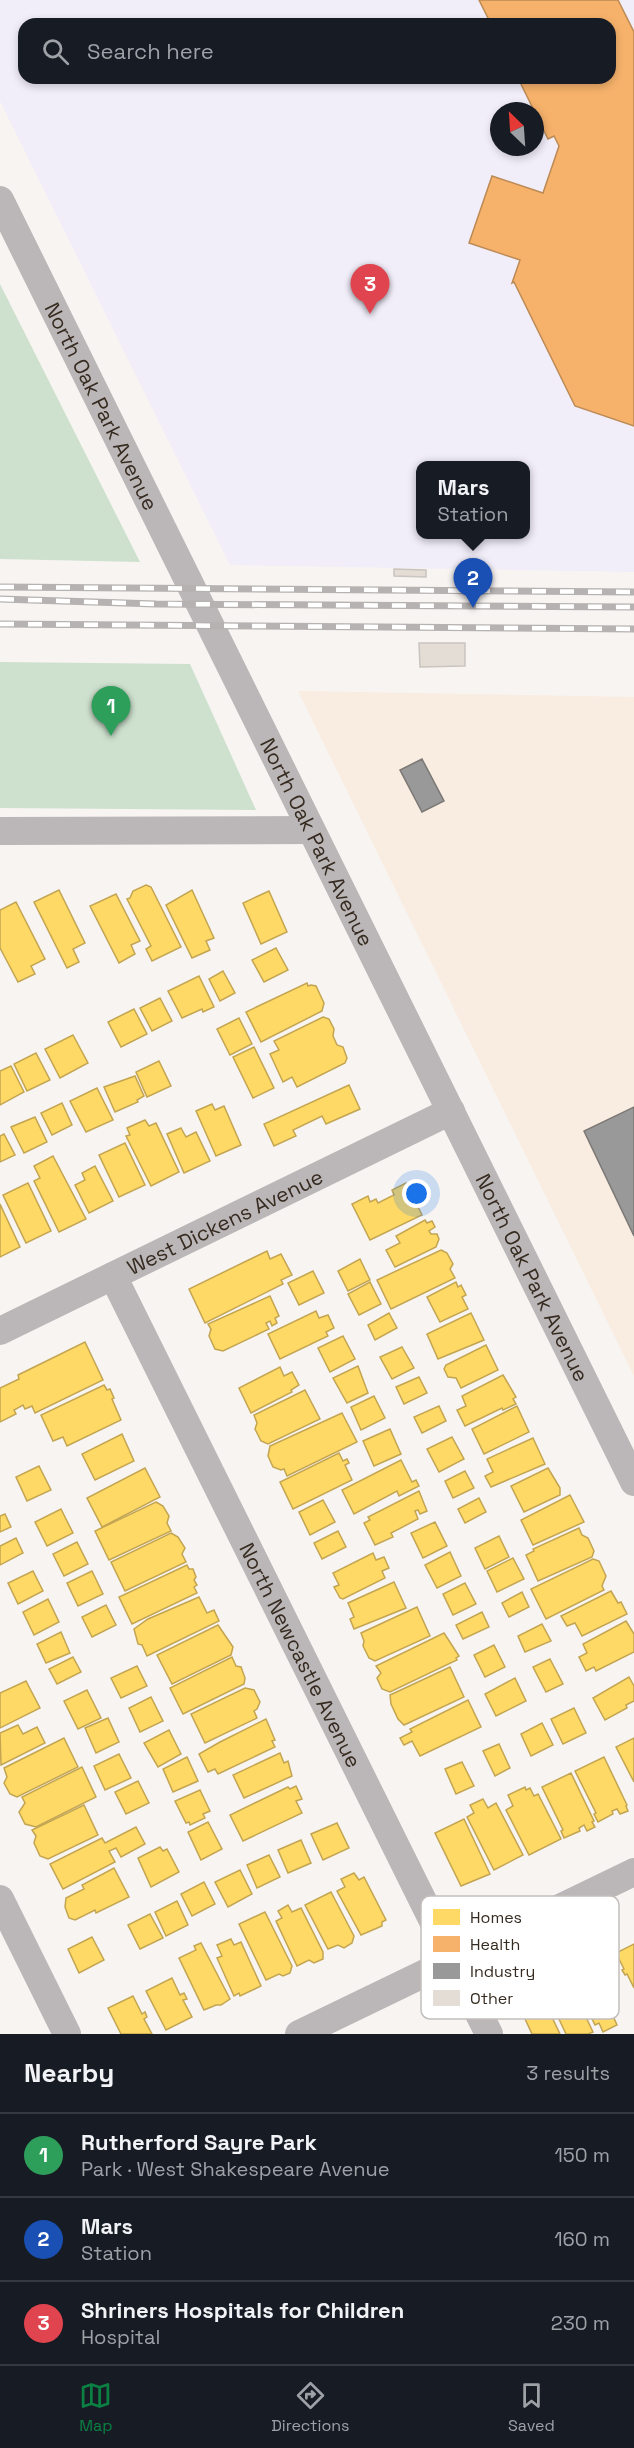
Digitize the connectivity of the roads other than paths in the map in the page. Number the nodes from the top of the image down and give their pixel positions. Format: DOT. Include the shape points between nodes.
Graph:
graph roads {
  1 [pos="0,200"];
  2 [pos="311,830"];
  3 [pos="0,831"];
  4 [pos="451,1111"];
  5 [pos="113,1276"];
  6 [pos="0,1331"];
  7 [pos="634,1482"];
  8 [pos="634,1872"];
  9 [pos="584,1896"];
  10 [pos="421,1897"];
  11 [pos="0,1899"];
  12 [pos="421,1975"];
  13 [pos="482,2019"];
  14 [pos="67,2034"];
  15 [pos="299,2034"];
  16 [pos="489,2034"];
  1 -- 2 [label="street, North Oak Park Avenue"];
  2 -- 3 [label="street"];
  2 -- 4 [label="street, North Oak Park Avenue"];
  4 -- 5 [label="street, West Dickens Avenue"];
  4 -- 7 [label="street, North Oak Park Avenue"];
  5 -- 6 [label="street, West Dickens Avenue"];
  5 -- 10 [label="street, North Newcastle Avenue"];
  8 -- 9 [label="street"];
  11 -- 14 [label="street"];
  12 -- 15 [label="street"];
  13 -- 16 [label="street, North Newcastle Avenue"];
}
